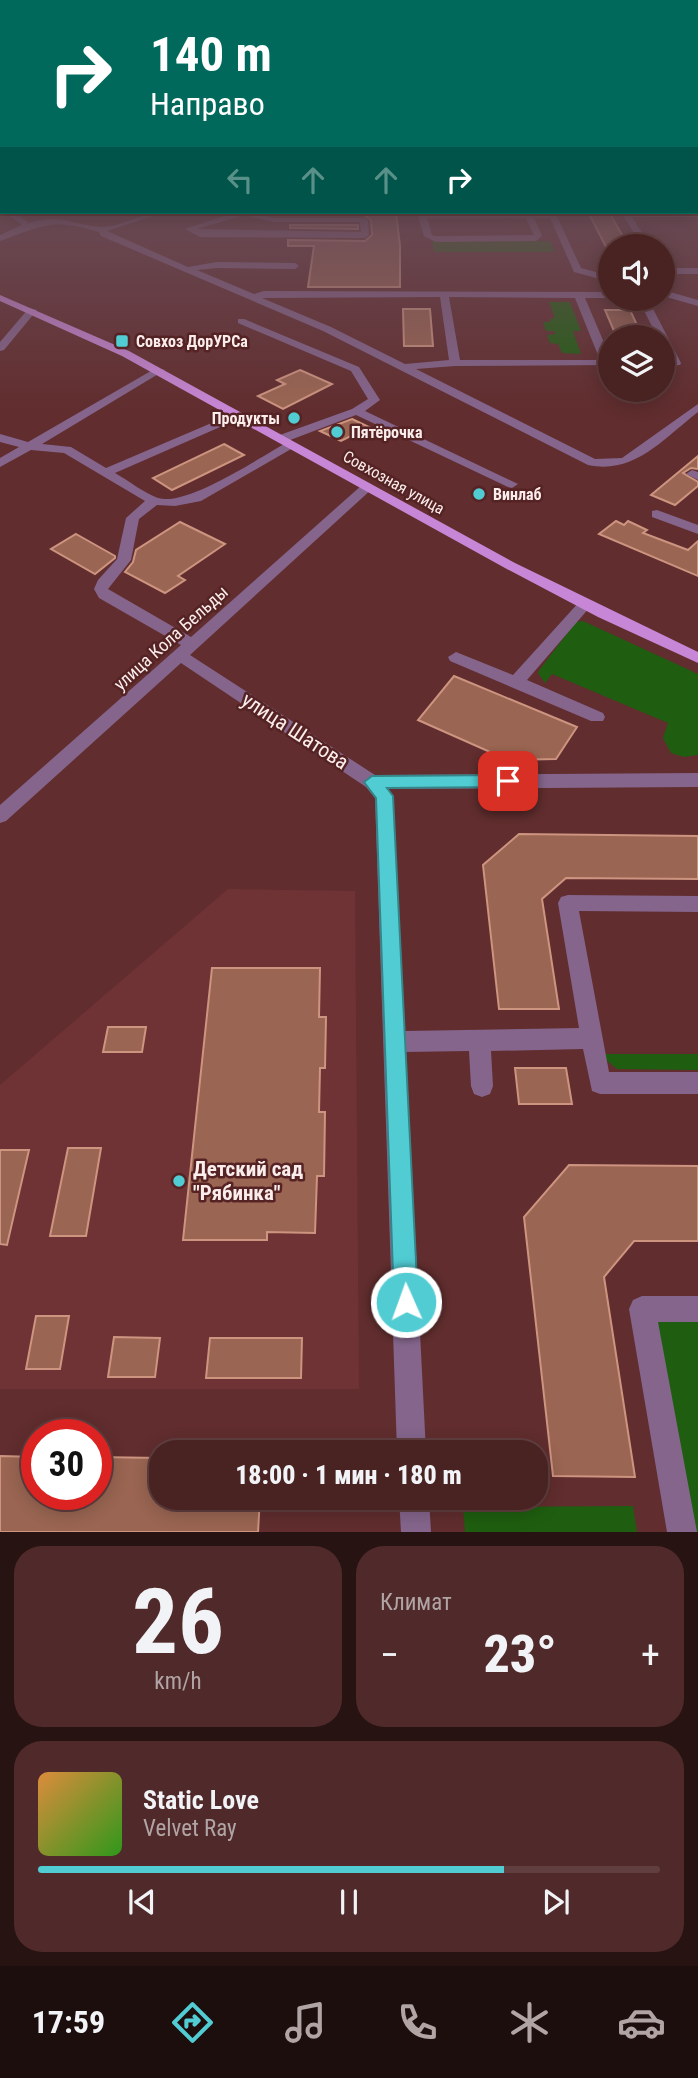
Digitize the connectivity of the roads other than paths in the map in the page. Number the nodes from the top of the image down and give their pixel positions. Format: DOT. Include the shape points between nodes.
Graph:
graph roads {
  1 [pos="182,267"];
  2 [pos="203,267"];
  3 [pos="576,267"];
  4 [pos="188,270"];
  5 [pos="675,270"];
  6 [pos="698,271"];
  7 [pos="598,276"];
  8 [pos="675,293"];
  9 [pos="698,293"];
  10 [pos="443,295"];
  11 [pos="579,295"];
  12 [pos="598,295"];
  13 [pos="675,296"];
  14 [pos="0,298"];
  15 [pos="255,298"];
  16 [pos="698,303"];
  17 [pos="32,310"];
  18 [pos="241,321"];
  19 [pos="598,338"];
  20 [pos="0,348"];
  21 [pos="386,359"];
  22 [pos="454,363"];
  23 [pos="598,363"];
  24 [pos="404,367"];
  25 [pos="355,369"];
  26 [pos="160,370"];
  27 [pos="698,407"];
  28 [pos="356,411"];
  29 [pos="239,415"];
  30 [pos="0,438"];
  31 [pos="286,442"];
  32 [pos="30,446"];
  33 [pos="0,463"];
  34 [pos="105,473"];
  35 [pos="512,484"];
  36 [pos="367,488"];
  37 [pos="154,501"];
  38 [pos="657,514"];
  39 [pos="698,530"];
  40 [pos="585,604"];
  41 [pos="187,650"];
  42 [pos="456,657"];
  43 [pos="698,658"];
  44 [pos="516,682"];
  45 [pos="597,717"];
  46 [pos="698,780"];
  47 [pos="372,782"];
  48 [pos="0,816"];
  49 [pos="698,904"];
  50 [pos="592,1038"];
  51 [pos="479,1040"];
  52 [pos="395,1041"];
  53 [pos="698,1083"];
  54 [pos="482,1086"];
  55 [pos="698,1309"];
  56 [pos="412,1440"];
  57 [pos="415,1510"];
  58 [pos="416,1532"];
  59 [pos="682,1532"];
  1 -- 4 [label="street"];
  2 -- 4 [label="street"];
  3 -- 7 [label="street"];
  4 -- 15 [label="street"];
  5 -- 6 [label="street"];
  8 -- 9 [label="street"];
  10 -- 11 [label="street"];
  10 -- 15 [label="street" via="264,294"];
  10 -- 22 [label="street"];
  11 -- 12 [label="street"];
  11 -- 19 [label="street"];
  13 -- 16 [label="street"];
  14 -- 17 [label="main road, Совхозная улица"];
  15 -- 21 [label="street"];
  17 -- 20 [label="street"];
  17 -- 26 [label="main road, Совхозная улица"];
  18 -- 25 [label="street"];
  21 -- 24 [label="street"];
  21 -- 25 [label="street"];
  22 -- 23 [label="street"];
  22 -- 24 [label="street"];
  24 -- 27 [label="street" via="592,462 626,461"];
  25 -- 28 [label="street" via="374,400"];
  26 -- 29 [label="main road, Совхозная улица"];
  26 -- 32 [label="street"];
  28 -- 31 [label="street"];
  28 -- 35 [label="street"];
  29 -- 31 [label="main road, Совхозная улица"];
  29 -- 34 [label="street"];
  30 -- 32 [label="street"];
  31 -- 36 [label="main road, Совхозная улица"];
  31 -- 37 [label="street" via="197,498 180,503"];
  32 -- 33 [label="street"];
  32 -- 34 [label="street" via="67,450"];
  34 -- 37 [label="street"];
  36 -- 40 [label="main road, Совхозная улица"];
  36 -- 41 [label="street, улица Кола Бельды"];
  37 -- 41 [label="street, улица Шатова" via="133,518 124,560 101,589"];
  38 -- 39 [label="street"];
  40 -- 43 [label="main road, Совхозная улица"];
  40 -- 44 [label="street"];
  41 -- 47 [label="street, улица Шатова"];
  41 -- 48 [label="street, улица Кола Бельды"];
  42 -- 44 [label="street"];
  44 -- 45 [label="street"];
  46 -- 47 [label="street"];
  47 -- 52 [label="street" via="384,796"];
  49 -- 50 [label="street" via="568,903"];
  50 -- 51 [label="street"];
  50 -- 53 [label="street" via="600,1083"];
  51 -- 52 [label="street"];
  51 -- 54 [label="street"];
  52 -- 56 [label="street"];
  55 -- 59 [label="street" via="642,1309"];
  57 -- 58 [label="street"];
}
